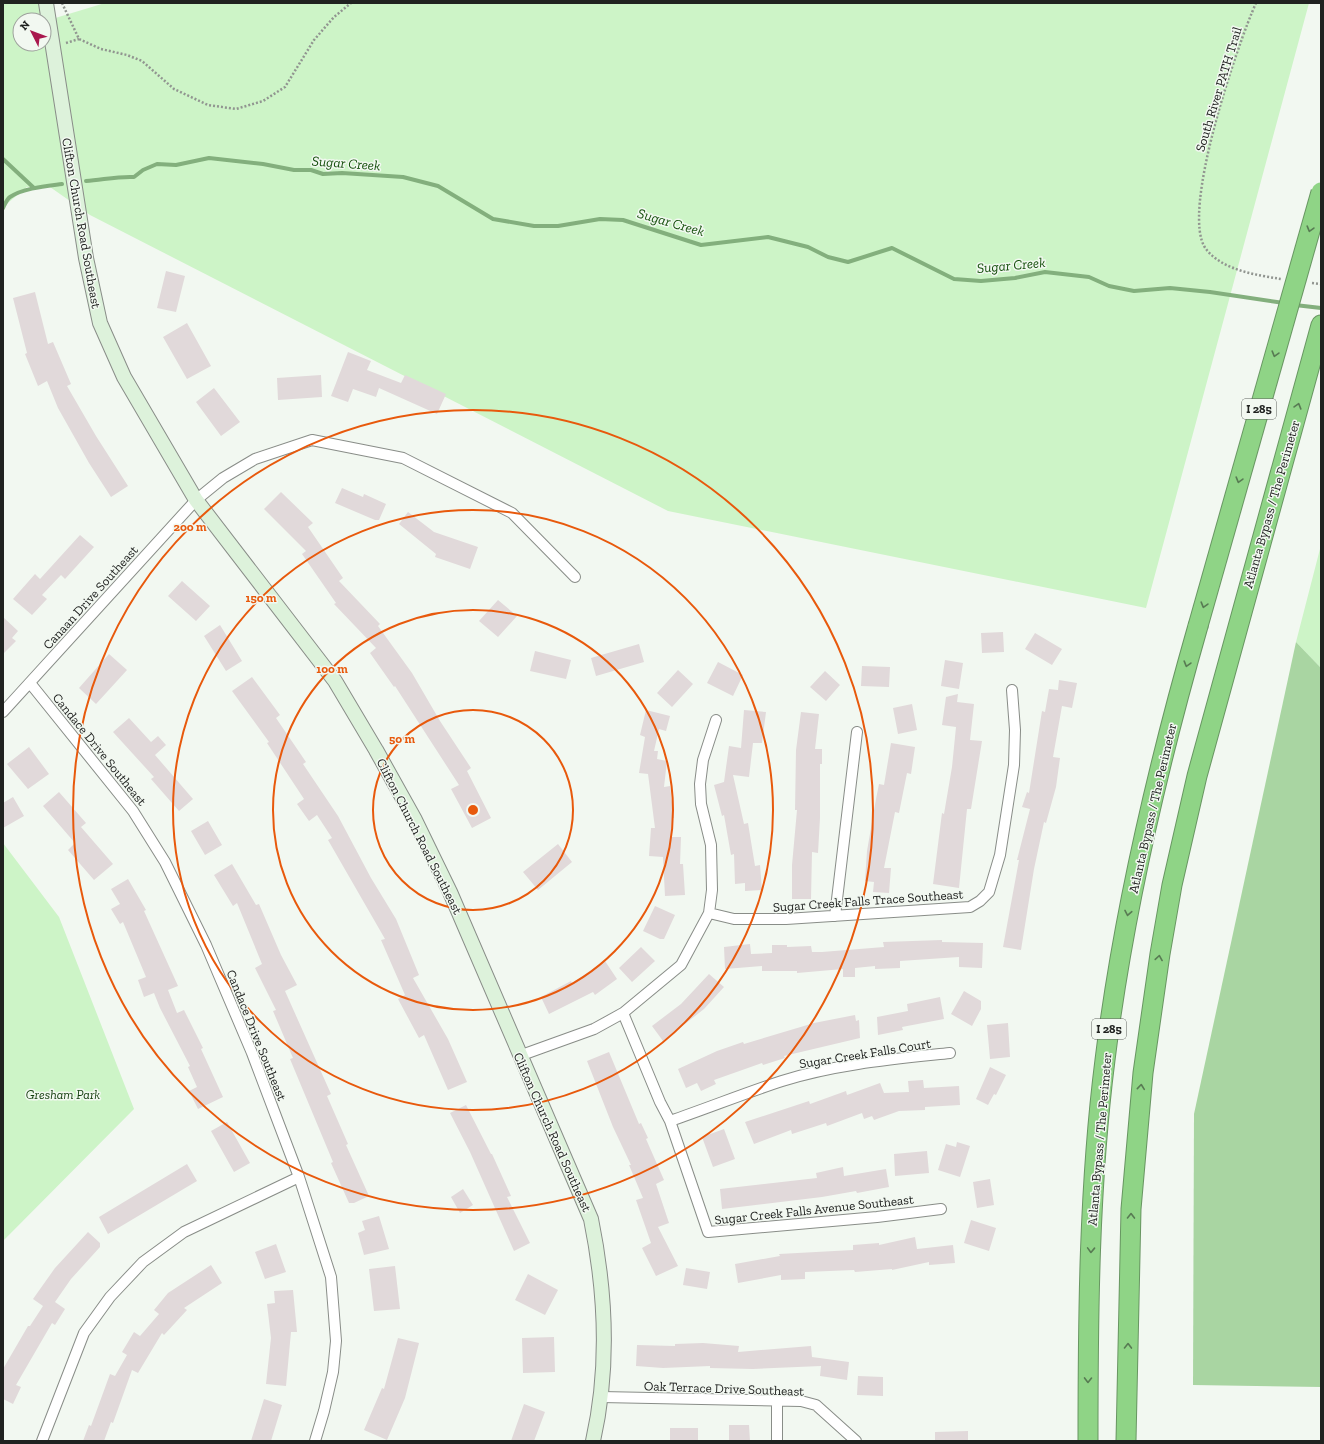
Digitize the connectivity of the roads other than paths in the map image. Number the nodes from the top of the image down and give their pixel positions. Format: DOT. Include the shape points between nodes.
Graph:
graph roads {
  1 [pos="46,3"];
  2 [pos="1321,192"];
  3 [pos="1321,325"];
  4 [pos="196,500"];
  5 [pos="575,577"];
  6 [pos="30,683"];
  7 [pos="1012,690"];
  8 [pos="3,712"];
  9 [pos="716,720"];
  10 [pos="857,732"];
  11 [pos="709,913"];
  12 [pos="836,916"];
  13 [pos="623,1013"];
  14 [pos="950,1053"];
  15 [pos="520,1056"];
  16 [pos="670,1121"];
  17 [pos="299,1177"];
  18 [pos="941,1209"];
  19 [pos="601,1397"];
  20 [pos="777,1400"];
  21 [pos="42,1441"];
  22 [pos="315,1441"];
  23 [pos="593,1441"];
  24 [pos="777,1441"];
  25 [pos="856,1441"];
  26 [pos="1088,1441"];
  27 [pos="1126,1441"];
  1 -- 4 [label="street, Clifton Church Road Southeast" via="86,258 100,323 124,377"];
  2 -- 26 [label="highway, Atlanta Bypass / The Perimeter / I 285, one-way, bridge" via="1165,748 1139,852 1120,953 1097,1134 1092,1203"];
  27 -- 3 [label="highway, Atlanta Bypass / The Perimeter / I 285, one-way" via="1131,1209 1143,1073 1172,884 1235,632"];
  4 -- 5 [label="street, Canaan Drive Southeast" via="223,478 255,459 312,440 403,458 512,513"];
  4 -- 6 [label="street, Canaan Drive Southeast"];
  4 -- 15 [label="street, Clifton Church Road Southeast" via="334,681 376,750 415,820 450,892"];
  6 -- 8 [label="street, Canaan Drive Southeast"];
  6 -- 17 [label="street, Candace Drive Southeast" via="133,811 165,862 209,952 252,1053"];
  7 -- 12 [label="street, Sugar Creek Falls Trace Southeast" via="1014,765 1000,855 989,892 980,902 970,907"];
  9 -- 11 [label="street" via="703,760 700,784 701,804 711,845 712,890"];
  10 -- 12 [label="street"];
  11 -- 12 [label="street, Sugar Creek Falls Trace Southeast" via="734,919"];
  11 -- 13 [label="street" via="681,965"];
  13 -- 15 [label="street" via="594,1029"];
  13 -- 16 [label="street, Sugar Creek Falls Avenue Southeast"];
  14 -- 16 [label="street, Sugar Creek Falls Court" via="898,1058 827,1070 783,1081"];
  15 -- 19 [label="street, Clifton Church Road Southeast" via="591,1219 600,1262 604,1302 605,1342"];
  16 -- 18 [label="street, Sugar Creek Falls Avenue Southeast" via="708,1232"];
  17 -- 21 [label="street" via="184,1232 143,1262 110,1297 84,1333"];
  17 -- 22 [label="street, Candace Drive Southeast" via="331,1278 336,1341 333,1372"];
  19 -- 20 [label="street, Oak Terrace Drive Southeast"];
  19 -- 23 [label="street, Clifton Church Road Southeast"];
  20 -- 24 [label="street"];
  20 -- 25 [label="street, Oak Terrace Drive Southeast" via="801,1401 816,1405"];
}
